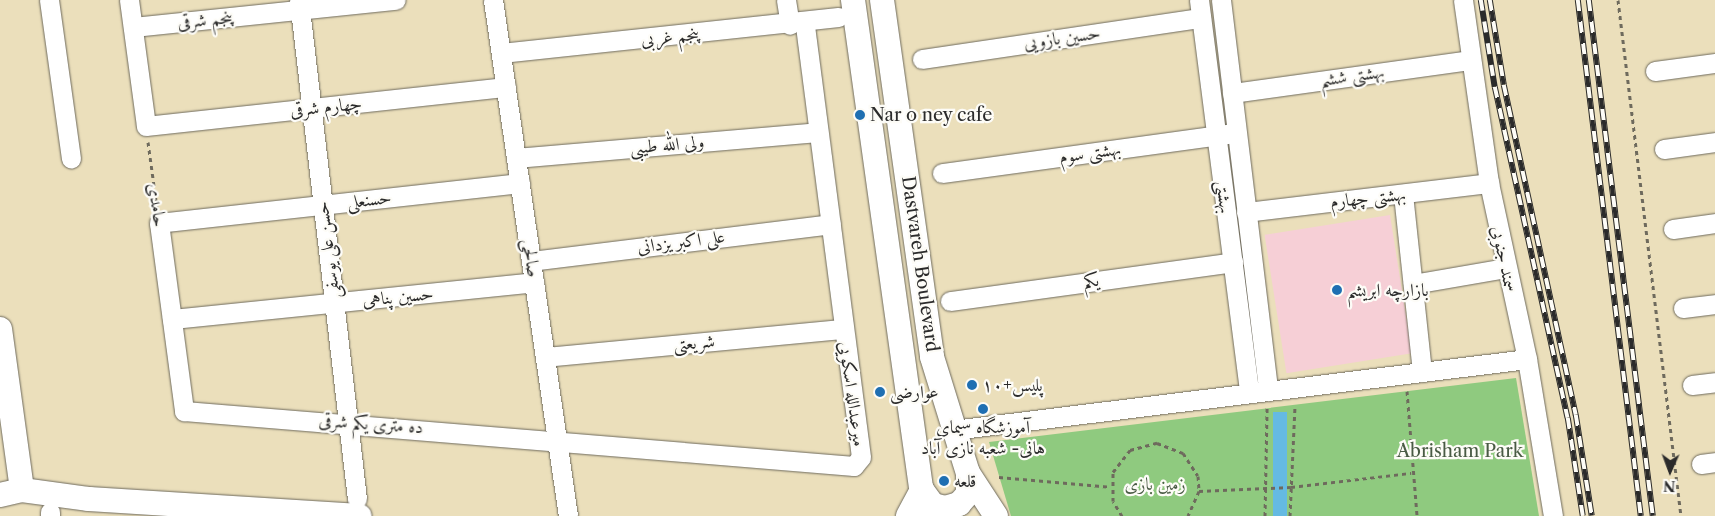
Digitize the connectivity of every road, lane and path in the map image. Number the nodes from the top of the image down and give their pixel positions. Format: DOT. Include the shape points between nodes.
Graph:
graph roads {
  1 [pos="49,0"];
  2 [pos="129,0"];
  3 [pos="396,0"];
  4 [pos="494,0"];
  5 [pos="786,0"];
  6 [pos="882,0"];
  7 [pos="1221,0"];
  8 [pos="1463,0"];
  9 [pos="1618,0"];
  10 [pos="299,5"];
  11 [pos="845,9"];
  12 [pos="1200,9"];
  13 [pos="797,24"];
  14 [pos="133,27"];
  15 [pos="501,54"];
  16 [pos="922,59"];
  17 [pos="1471,60"];
  18 [pos="1715,63"];
  19 [pos="1655,71"];
  20 [pos="506,87"];
  21 [pos="1232,93"];
  22 [pos="312,108"];
  23 [pos="146,126"];
  24 [pos="817,132"];
  25 [pos="1237,133"];
  26 [pos="1217,136"];
  27 [pos="1715,142"];
  28 [pos="1664,149"];
  29 [pos="71,158"];
  30 [pos="516,158"];
  31 [pos="942,173"];
  32 [pos="1489,182"];
  33 [pos="520,183"];
  34 [pos="1403,194"];
  35 [pos="323,206"];
  36 [pos="1246,212"];
  37 [pos="159,223"];
  38 [pos="1715,223"];
  39 [pos="831,224"];
  40 [pos="1673,229"];
  41 [pos="531,261"];
  42 [pos="1233,262"];
  43 [pos="1506,268"];
  44 [pos="534,282"];
  45 [pos="1413,284"];
  46 [pos="950,301"];
  47 [pos="334,303"];
  48 [pos="1715,304"];
  49 [pos="1682,308"];
  50 [pos="172,319"];
  51 [pos="0,329"];
  52 [pos="844,330"];
  53 [pos="2,353"];
  54 [pos="545,357"];
  55 [pos="1526,358"];
  56 [pos="1422,372"];
  57 [pos="1715,382"];
  58 [pos="1692,385"];
  59 [pos="1407,391"];
  60 [pos="1261,397"];
  61 [pos="1295,405"];
  62 [pos="184,411"];
  63 [pos="348,422"];
  64 [pos="953,430"];
  65 [pos="557,439"];
  66 [pos="968,473"];
  67 [pos="1411,473"];
  68 [pos="0,475"];
  69 [pos="999,477"];
  70 [pos="1110,487"];
  71 [pos="1266,487"];
  72 [pos="1291,487"];
  73 [pos="922,490"];
  74 [pos="1199,490"];
  75 [pos="11,492"];
  76 [pos="89,499"];
  77 [pos="186,504"];
  78 [pos="358,508"];
  79 [pos="121,516"];
  80 [pos="161,516"];
  81 [pos="568,516"];
  82 [pos="908,516"];
  83 [pos="925,516"];
  84 [pos="982,516"];
  85 [pos="996,516"];
  86 [pos="1122,516"];
  87 [pos="1188,516"];
  88 [pos="1265,516"];
  89 [pos="1290,516"];
  90 [pos="1417,516"];
  91 [pos="1553,516"];
  92 [pos="1681,516"];
  1 -- 29 [label="street"];
  2 -- 14 [label="street"];
  3 -- 10 [label="street, پنجم شرقی"];
  4 -- 15 [label="street, صالحی"];
  5 -- 13 [label="street, میرعبدالله اسکویی"];
  6 -- 64 [label="main road, Dastvareh Boulevard" via="932,357"];
  7 -- 21 [label="street"];
  8 -- 17 [label="street, سمند جنوبی"];
  9 -- 92 [label="path"];
  10 -- 14 [label="street, پنجم شرقی"];
  10 -- 22 [label="street, حسن علی یوسفی"];
  11 -- 13 [label="street, پنجم غربی"];
  11 -- 73 [label="main road, Dastvareh Boulevard"];
  12 -- 16 [label="street, حسین بازویی"];
  12 -- 26 [label="street, بهشتی"];
  13 -- 15 [label="street, پنجم غربی"];
  13 -- 24 [label="street, میرعبدالله اسکویی"];
  14 -- 23 [label="street"];
  15 -- 20 [label="street, صالحی"];
  17 -- 21 [label="street, بهشتی ششم"];
  17 -- 32 [label="street, سمند جنوبی"];
  18 -- 19 [label="street"];
  20 -- 22 [label="street, چهارم شرقی"];
  20 -- 30 [label="street, صالحی"];
  21 -- 25 [label="street"];
  22 -- 23 [label="street, چهارم شرقی"];
  22 -- 35 [label="street, حسن علی یوسفی"];
  23 -- 37 [label="path, حامدی"];
  24 -- 30 [label="street, ولی الله طیبی"];
  24 -- 39 [label="street, میرعبدالله اسکویی"];
  25 -- 26 [label="street, بهشتی سوم"];
  25 -- 36 [label="street"];
  26 -- 31 [label="street, بهشتی سوم"];
  26 -- 42 [label="street, بهشتی"];
  27 -- 28 [label="street"];
  30 -- 33 [label="street, صالحی"];
  32 -- 34 [label="street, بهشتی چهارم"];
  32 -- 43 [label="street, سمند جنوبی"];
  33 -- 35 [label="street, حسنعلی"];
  33 -- 41 [label="street, صالحی"];
  34 -- 36 [label="street, بهشتی چهارم"];
  34 -- 45 [label="street"];
  35 -- 37 [label="street, حسنعلی"];
  35 -- 47 [label="street, حسن علی یوسفی"];
  36 -- 60 [label="street"];
  37 -- 50 [label="street, حامدی"];
  38 -- 40 [label="street"];
  39 -- 41 [label="street, علی اکبر یزدانی"];
  39 -- 52 [label="street, میرعبدالله اسکویی"];
  41 -- 44 [label="street, صالحی"];
  42 -- 46 [label="street, یکم"];
  42 -- 60 [label="street, بهشتی"];
  43 -- 45 [label="street"];
  43 -- 55 [label="street, سمند جنوبی"];
  44 -- 47 [label="street, حسین پناهی"];
  44 -- 54 [label="street, صالحی"];
  45 -- 56 [label="street"];
  47 -- 50 [label="street, حسین پناهی"];
  47 -- 63 [label="street, حسن علی یوسفی"];
  48 -- 49 [label="street"];
  50 -- 62 [label="street, حامدی"];
  51 -- 53 [label="main road"];
  52 -- 54 [label="street, شریعتی"];
  52 -- 65 [label="street, میرعبدالله اسکویی" via="861,457 854,466"];
  53 -- 75 [label="main road"];
  54 -- 65 [label="street, صالحی"];
  55 -- 56 [label="street"];
  55 -- 91 [label="street, سمند جنوبی"];
  56 -- 60 [label="street"];
  57 -- 58 [label="street"];
  59 -- 67 [label="path"];
  60 -- 64 [label="street"];
  60 -- 71 [label="path"];
  61 -- 72 [label="path"];
  62 -- 63 [label="street, ده متری یکم شرقی"];
  63 -- 65 [label="street, ده متری یکم شرقی"];
  63 -- 78 [label="street, حسن علی یوسفی"];
  64 -- 66 [label="main road, Dastvareh Boulevard"];
  65 -- 81 [label="street, صالحی"];
  66 -- 73 [label="main road" via="968,494 959,504 945,508 933,504"];
  66 -- 84 [label="main road"];
  66 -- 85 [label="main road, Dastvareh Boulevard"];
  67 -- 72 [label="path"];
  67 -- 90 [label="path"];
  68 -- 75 [label="main road"];
  69 -- 70 [label="path"];
  70 -- 74 [label="path" via="1113,472 1130,450 1157,443 1183,453 1192,463"];
  70 -- 86 [label="path" via="1113,502"];
  71 -- 72 [label="path"];
  71 -- 74 [label="path"];
  71 -- 88 [label="path"];
  72 -- 89 [label="path"];
  73 -- 82 [label="main road"];
  73 -- 83 [label="main road, Dastvareh Boulevard"];
  74 -- 87 [label="path"];
  75 -- 76 [label="main road"];
  76 -- 77 [label="main road"];
  76 -- 79 [label="main road"];
  77 -- 78 [label="main road"];
  77 -- 80 [label="main road"];
}
